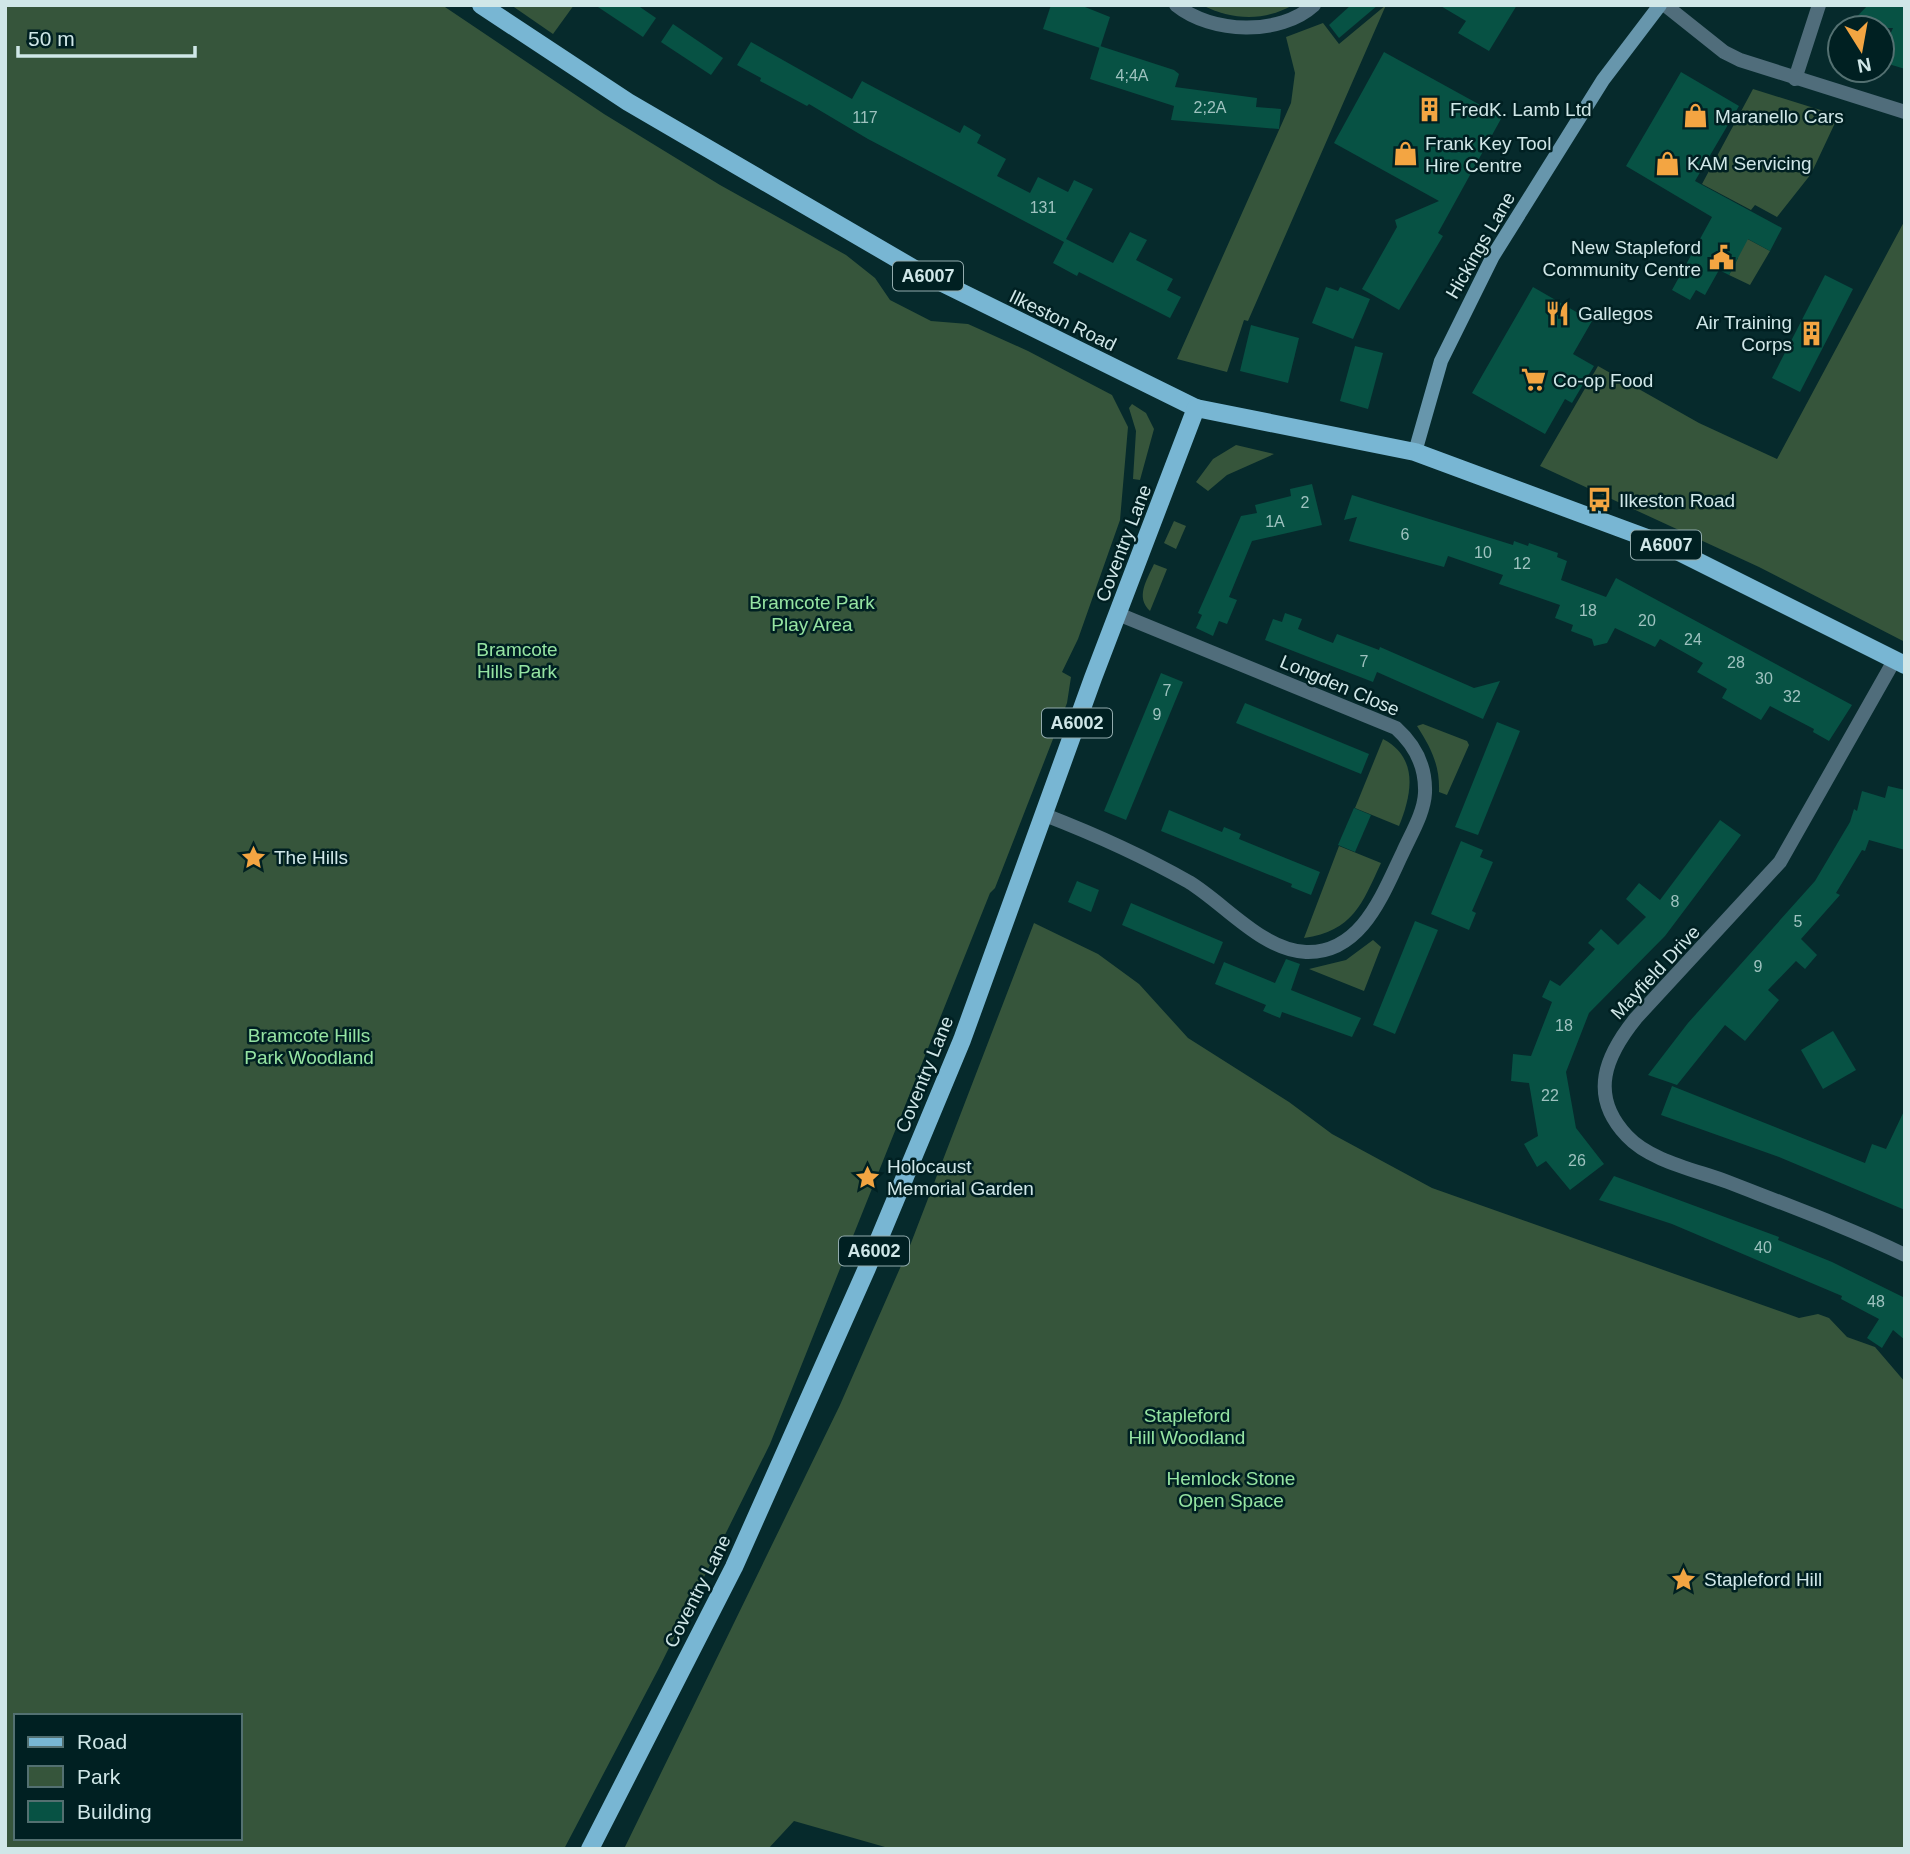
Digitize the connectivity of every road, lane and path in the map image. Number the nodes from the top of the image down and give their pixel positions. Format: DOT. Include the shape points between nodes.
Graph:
graph roads {
  1 [pos="481,5"];
  2 [pos="1176,5"];
  3 [pos="1314,5"];
  4 [pos="1660,5"];
  5 [pos="1665,5"];
  6 [pos="1819,5"];
  7 [pos="1795,79"];
  8 [pos="1905,112"];
  9 [pos="1196,408"];
  10 [pos="1415,452"];
  11 [pos="1118,614"];
  12 [pos="1900,662"];
  13 [pos="1045,815"];
  14 [pos="1905,1255"];
  15 [pos="590,1849"];
  1 -- 9 [label="main road, Ilkeston Road / A6007" via="628,102 919,271"];
  2 -- 3 [label="street" via="1209,21 1261,27 1292,19"];
  4 -- 10 [label="main road, Hickings Lane" via="1603,80 1493,256 1441,361"];
  5 -- 7 [label="street" via="1724,52"];
  6 -- 7 [label="street"];
  7 -- 8 [label="street"];
  9 -- 10 [label="main road, Ilkeston Road / A6007"];
  9 -- 11 [label="main road, Coventry Lane / A6002"];
  10 -- 12 [label="main road, Ilkeston Road / A6007" via="1663,544"];
  11 -- 13 [label="main road, Coventry Lane / A6002"];
  11 -- 13 [label="street, Longden Close" via="1396,728 1422,765 1425,792 1420,813 1368,919 1340,944 1307,952 1273,942 1156,865"];
  12 -- 14 [label="street, Mayfield Drive" via="1780,862 1628,1028 1603,1075 1615,1119 1641,1148 1833,1222"];
  13 -- 15 [label="main road, Coventry Lane / A6002" via="961,1040 783,1462"];
}
